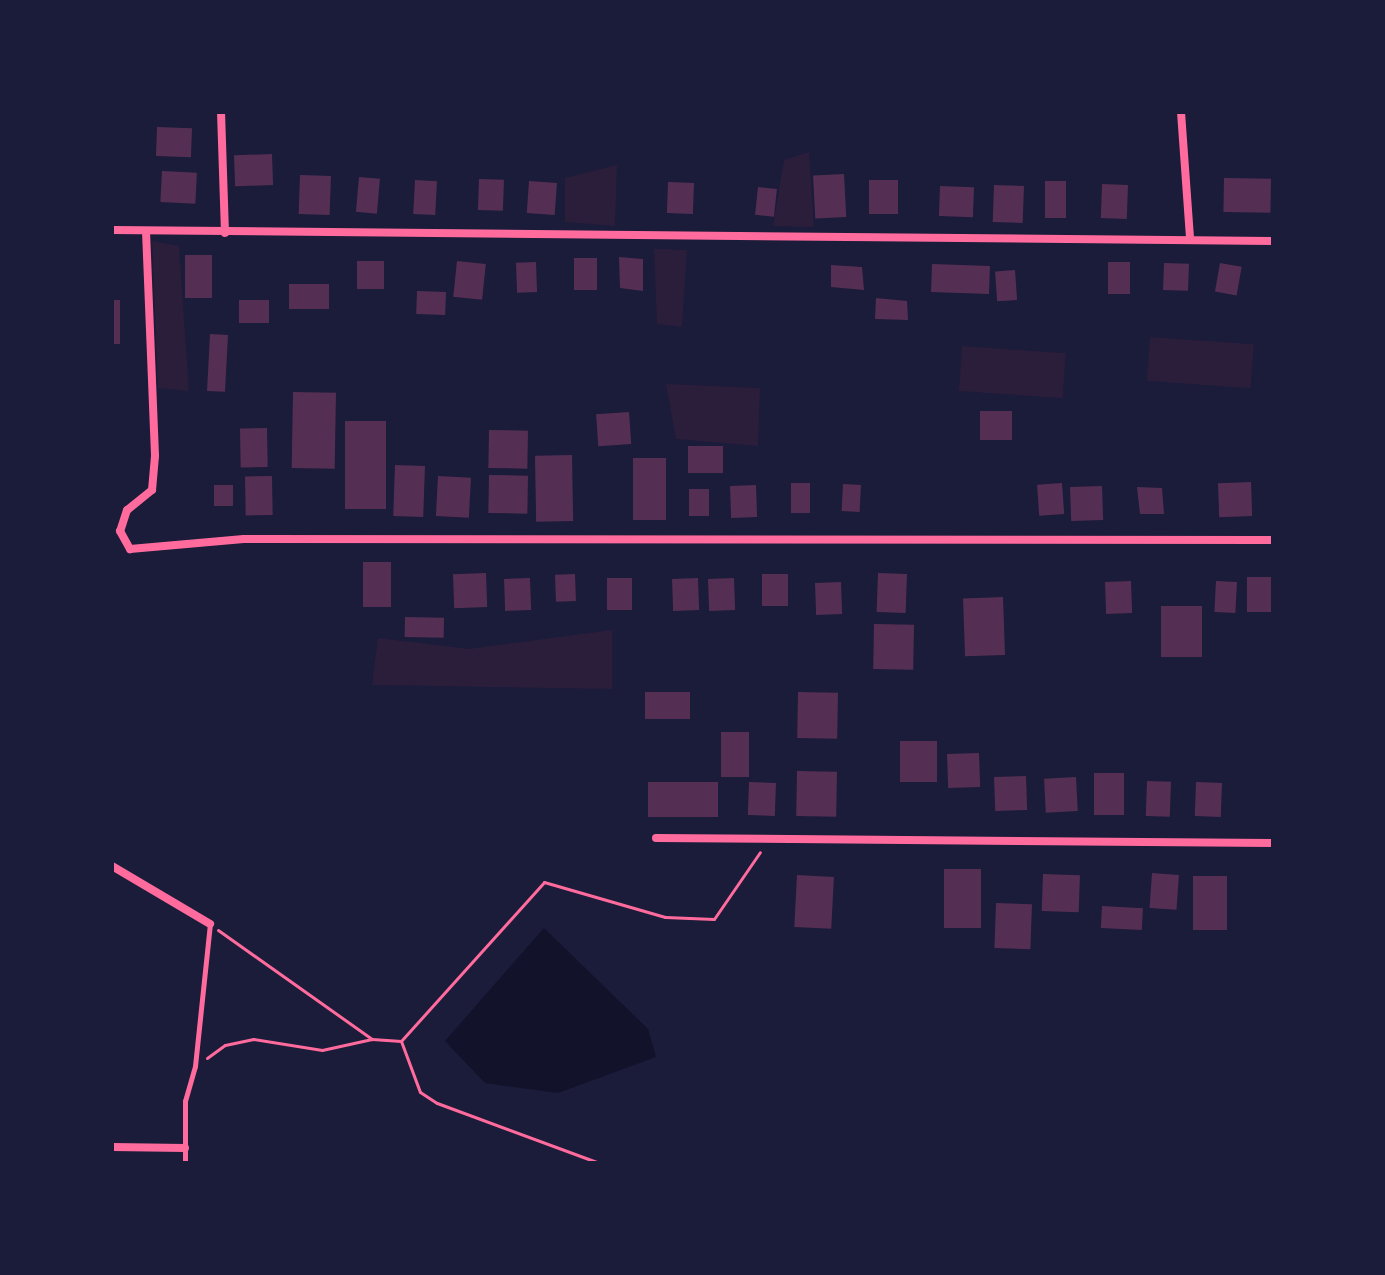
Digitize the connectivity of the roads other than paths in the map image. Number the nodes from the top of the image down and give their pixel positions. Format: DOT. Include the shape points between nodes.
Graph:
graph roads {
  1 [pos="221,112"];
  2 [pos="1181,112"];
  3 [pos="112,230"];
  4 [pos="146,231"];
  5 [pos="225,233"];
  6 [pos="1190,239"];
  7 [pos="1273,241"];
  8 [pos="1273,540"];
  9 [pos="656,838"];
  10 [pos="1273,843"];
  11 [pos="112,866"];
  12 [pos="210,924"];
  13 [pos="112,1147"];
  14 [pos="185,1148"];
  15 [pos="185,1163"];
  1 -- 5 [label="street"];
  2 -- 6 [label="street"];
  3 -- 4 [label="street"];
  4 -- 5 [label="street"];
  4 -- 8 [label="street" via="155,456 152,490 127,510 120,531 130,549 244,539"];
  5 -- 6 [label="street"];
  6 -- 7 [label="street"];
  9 -- 10 [label="street"];
  11 -- 12 [label="street"];
  12 -- 14 [label="lane" via="195,1066 185,1101"];
  13 -- 14 [label="street"];
  14 -- 15 [label="lane"];
}
